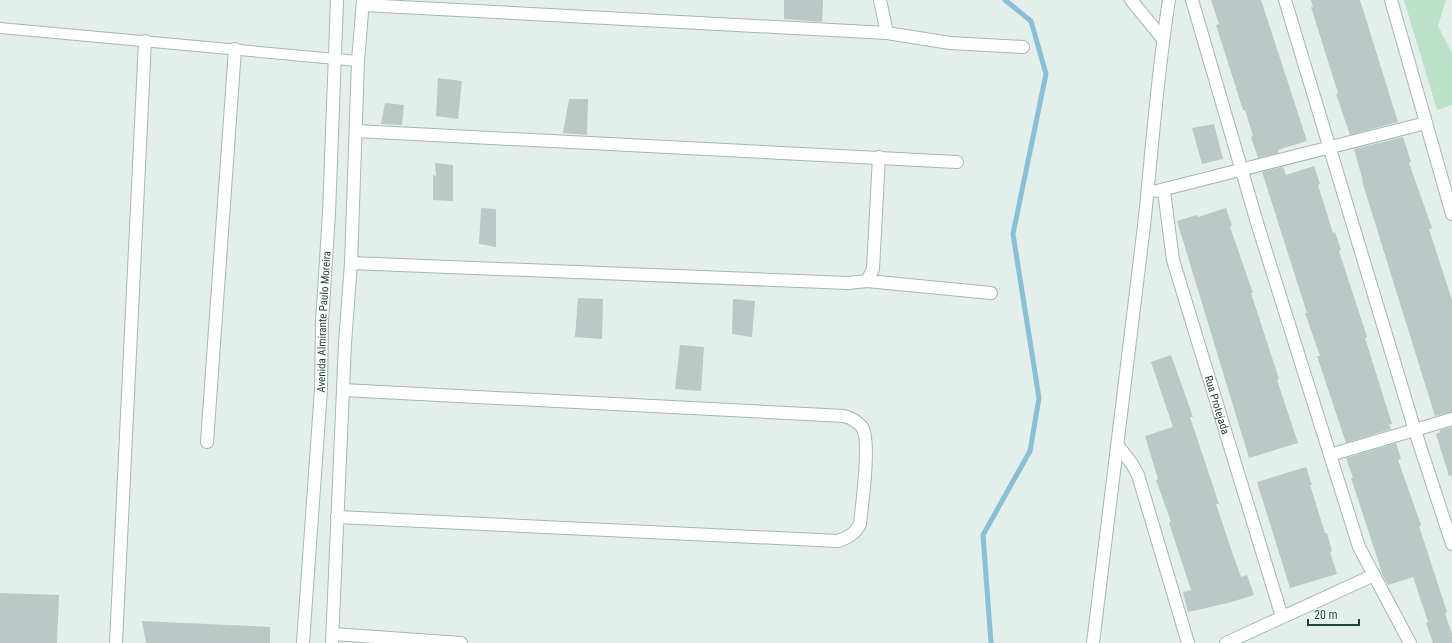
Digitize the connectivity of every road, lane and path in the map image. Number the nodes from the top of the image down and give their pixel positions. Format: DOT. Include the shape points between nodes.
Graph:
graph roads {
  1 [pos="337,0"];
  2 [pos="880,0"];
  3 [pos="1131,0"];
  4 [pos="1169,0"];
  5 [pos="1192,0"];
  6 [pos="1285,0"];
  7 [pos="1392,0"];
  8 [pos="363,3"];
  9 [pos="0,28"];
  10 [pos="887,33"];
  11 [pos="1163,39"];
  12 [pos="145,41"];
  13 [pos="1023,47"];
  14 [pos="234,49"];
  15 [pos="335,58"];
  16 [pos="358,60"];
  17 [pos="1426,123"];
  18 [pos="356,131"];
  19 [pos="1330,148"];
  20 [pos="879,157"];
  21 [pos="957,162"];
  22 [pos="1242,171"];
  23 [pos="1164,191"];
  24 [pos="1148,192"];
  25 [pos="1452,214"];
  26 [pos="351,263"];
  27 [pos="867,281"];
  28 [pos="991,293"];
  29 [pos="343,390"];
  30 [pos="1452,419"];
  31 [pos="1415,430"];
  32 [pos="207,442"];
  33 [pos="1118,448"];
  34 [pos="1330,455"];
  35 [pos="337,517"];
  36 [pos="1452,544"];
  37 [pos="1374,575"];
  38 [pos="1282,617"];
  39 [pos="332,639"];
  40 [pos="116,643"];
  41 [pos="303,643"];
  42 [pos="461,643"];
  43 [pos="1093,643"];
  44 [pos="1188,643"];
  45 [pos="1226,643"];
  46 [pos="1410,643"];
  1 -- 15 [label="street, Avenida Almirante Paulo Moreira"];
  2 -- 10 [label="street"];
  3 -- 11 [label="street"];
  4 -- 11 [label="street"];
  5 -- 22 [label="street"];
  6 -- 19 [label="street"];
  7 -- 17 [label="street"];
  8 -- 10 [label="street"];
  8 -- 16 [label="street, Avenida Almirante Paulo Moreira"];
  9 -- 12 [label="lane"];
  10 -- 13 [label="street" via="950,42"];
  11 -- 24 [label="street"];
  12 -- 14 [label="lane"];
  12 -- 40 [label="street"];
  14 -- 15 [label="lane"];
  14 -- 32 [label="street"];
  15 -- 16 [label="lane"];
  15 -- 41 [label="street, Avenida Almirante Paulo Moreira" via="321,389"];
  16 -- 18 [label="street, Avenida Almirante Paulo Moreira"];
  17 -- 19 [label="street"];
  17 -- 25 [label="street"];
  18 -- 20 [label="street"];
  18 -- 26 [label="street, Avenida Almirante Paulo Moreira"];
  19 -- 22 [label="street"];
  19 -- 31 [label="street"];
  20 -- 21 [label="street"];
  20 -- 27 [label="street" via="873,269"];
  22 -- 23 [label="street"];
  22 -- 34 [label="street"];
  23 -- 24 [label="street"];
  23 -- 38 [label="street, Rua Protejada" via="1173,260"];
  24 -- 33 [label="street"];
  26 -- 27 [label="street" via="848,283"];
  26 -- 29 [label="street, Avenida Almirante Paulo Moreira"];
  27 -- 28 [label="street"];
  29 -- 35 [label="street, Avenida Almirante Paulo Moreira"];
  29 -- 35 [label="street" via="844,416 863,428 866,442 860,524 849,537 838,541"];
  30 -- 31 [label="street"];
  31 -- 34 [label="street"];
  31 -- 36 [label="street"];
  33 -- 43 [label="street"];
  33 -- 44 [label="street" via="1138,475"];
  34 -- 37 [label="street" via="1359,547"];
  35 -- 39 [label="street, Avenida Almirante Paulo Moreira"];
  37 -- 38 [label="street"];
  37 -- 46 [label="street"];
  38 -- 45 [label="street"];
  39 -- 42 [label="street"];
}
